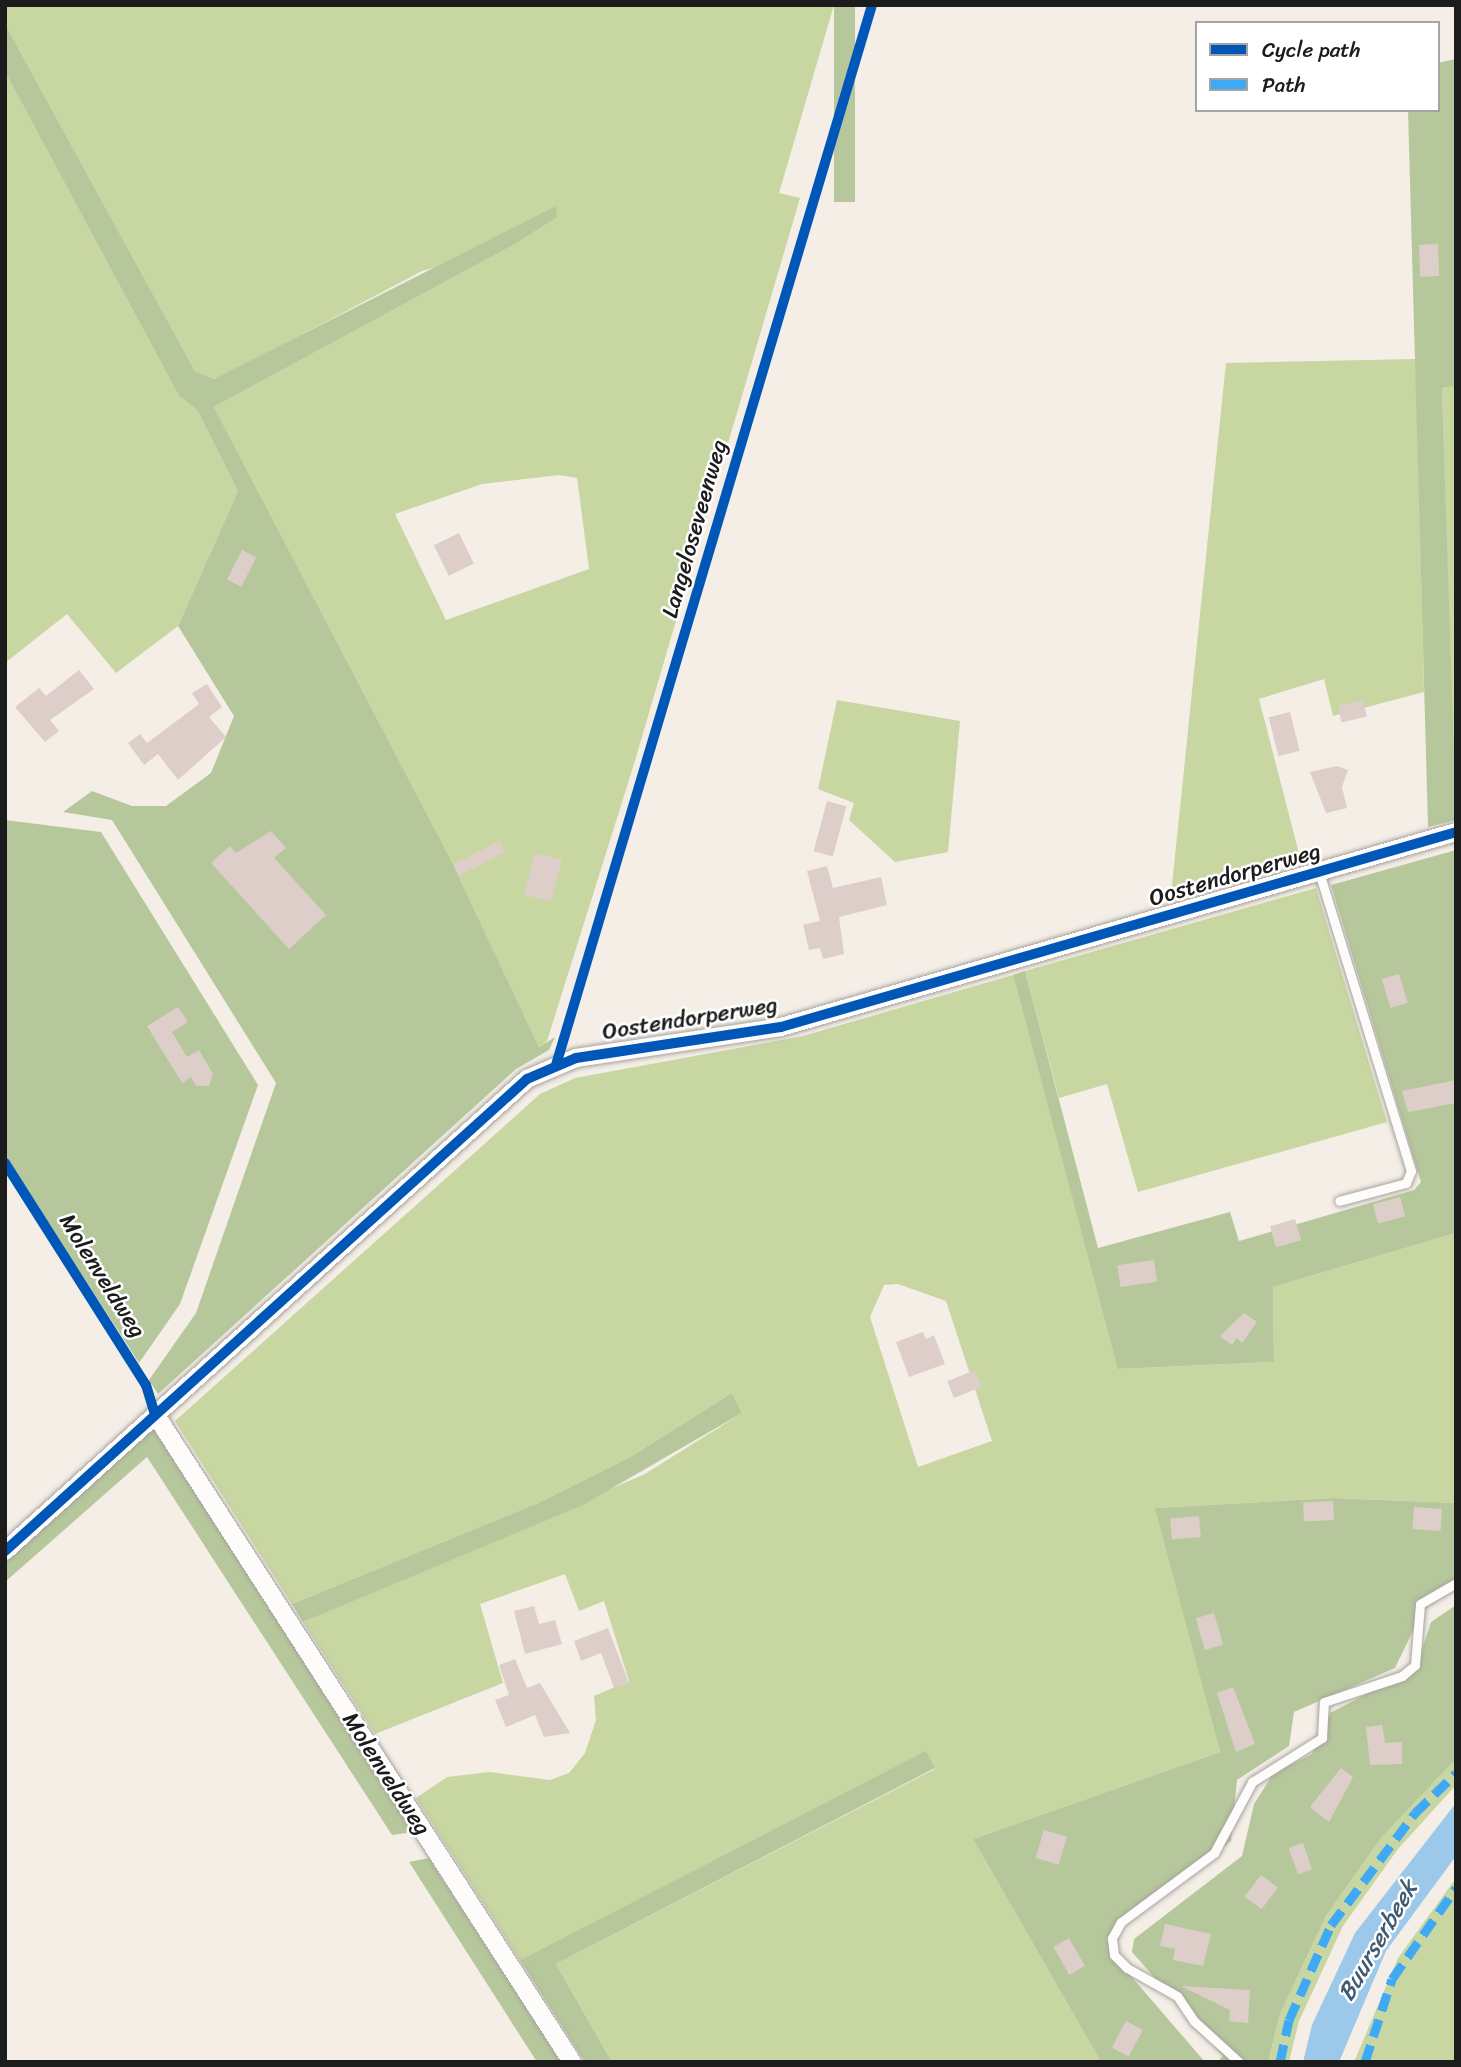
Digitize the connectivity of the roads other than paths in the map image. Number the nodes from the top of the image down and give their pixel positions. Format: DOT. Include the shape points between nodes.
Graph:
graph roads {
  1 [pos="1456,832"];
  2 [pos="1318,872"];
  3 [pos="1339,1201"];
  4 [pos="155,1414"];
  5 [pos="5,1551"];
  6 [pos="1456,1583"];
  7 [pos="572,2062"];
  8 [pos="1240,2062"];
  1 -- 2 [label="street, Oostendorperweg"];
  2 -- 3 [label="lane" via="1411,1171 1406,1183"];
  2 -- 4 [label="street, Oostendorperweg" via="781,1027 556,1065 527,1079"];
  4 -- 5 [label="street, Oostendorperweg"];
  4 -- 7 [label="street, Molenveldweg"];
  6 -- 8 [label="lane" via="1420,1604 1415,1665 1402,1676 1324,1702 1322,1738 1252,1782 1214,1853 1121,1922 1112,1938 1114,1955 1127,1968 1177,1996 1194,2021"];
}
